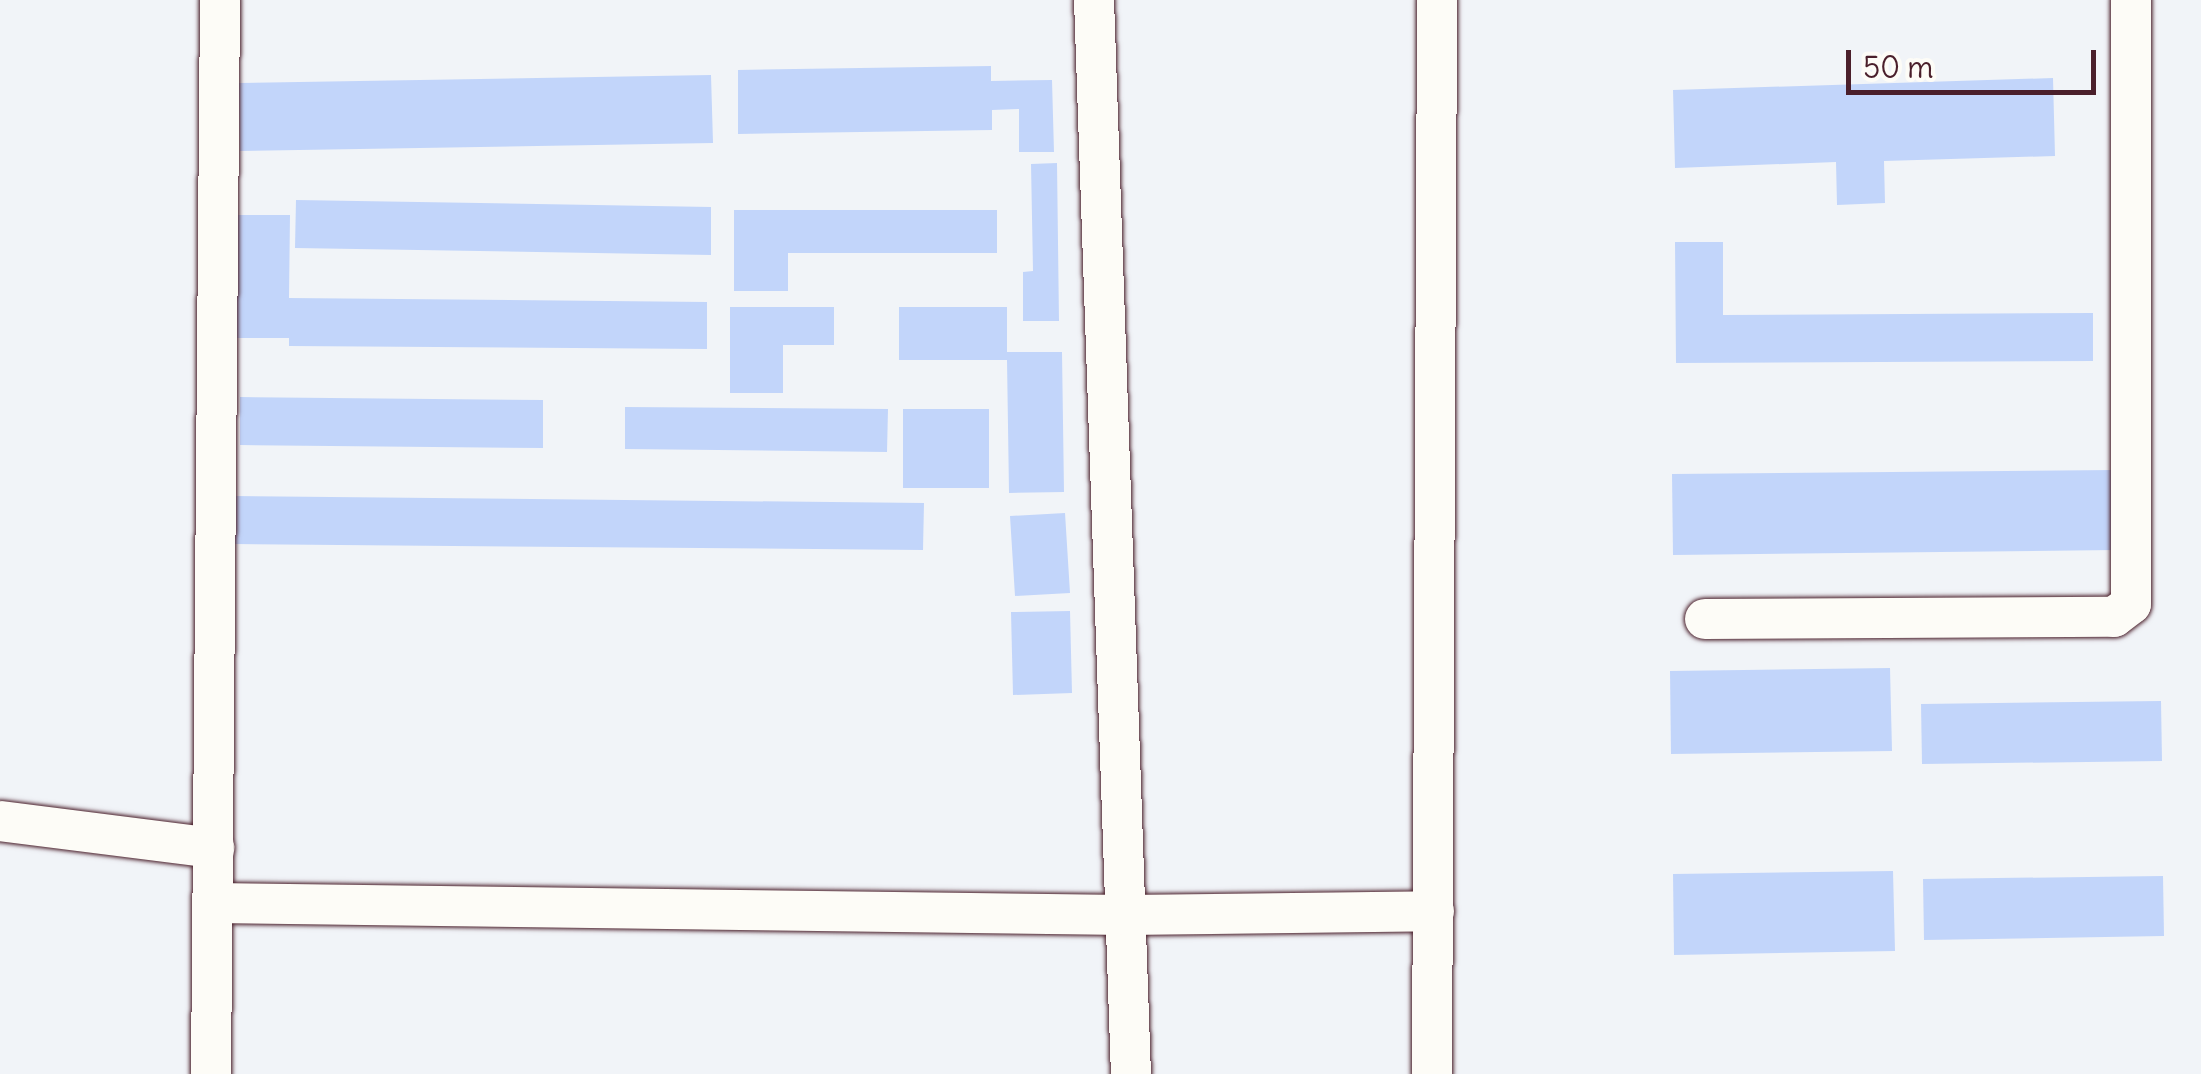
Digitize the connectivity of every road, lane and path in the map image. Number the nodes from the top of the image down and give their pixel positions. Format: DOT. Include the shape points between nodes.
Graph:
graph roads {
  1 [pos="220,0"];
  2 [pos="1094,0"];
  3 [pos="1437,0"];
  4 [pos="2131,0"];
  5 [pos="1706,618"];
  6 [pos="0,822"];
  7 [pos="214,848"];
  8 [pos="213,903"];
  9 [pos="1434,912"];
  10 [pos="1125,915"];
  11 [pos="211,1074"];
  12 [pos="1131,1074"];
  13 [pos="1432,1074"];
  1 -- 7 [label="street"];
  2 -- 10 [label="street"];
  3 -- 9 [label="street"];
  4 -- 5 [label="street" via="2131,604 2114,618"];
  6 -- 7 [label="street"];
  7 -- 8 [label="street"];
  8 -- 10 [label="street"];
  8 -- 11 [label="street"];
  9 -- 10 [label="street"];
  9 -- 13 [label="street"];
  10 -- 12 [label="street"];
}
